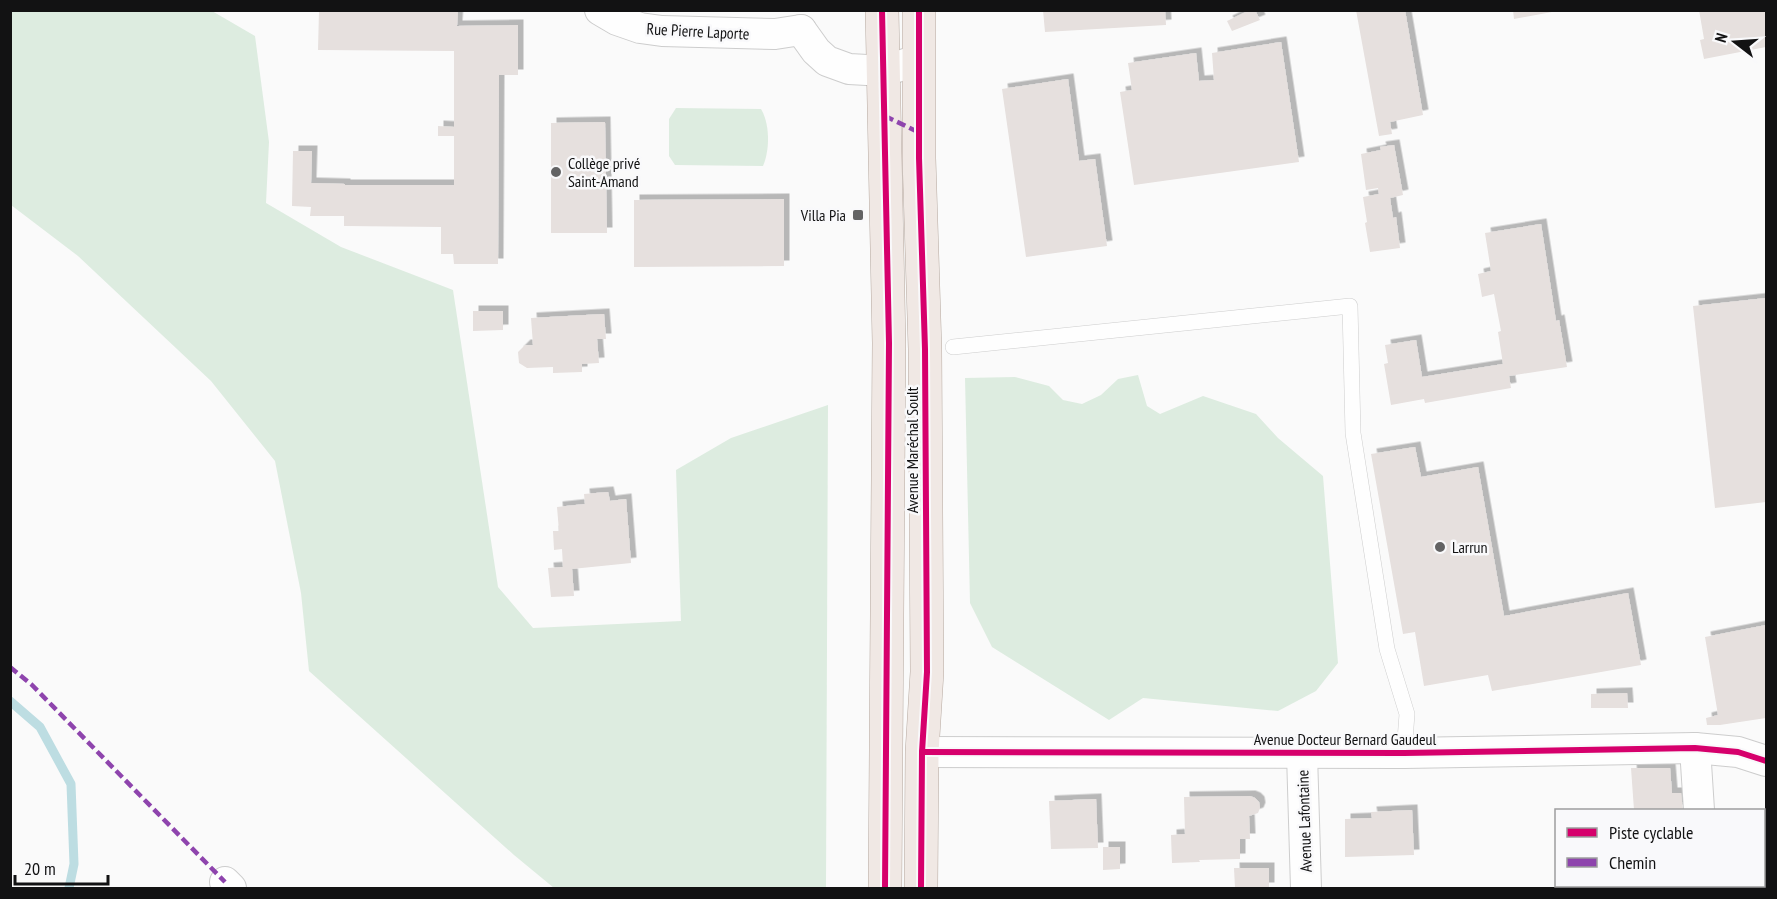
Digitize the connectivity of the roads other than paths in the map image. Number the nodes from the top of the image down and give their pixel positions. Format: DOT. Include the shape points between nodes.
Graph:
graph roads {
  1 [pos="600,10"];
  2 [pos="882,10"];
  3 [pos="919,10"];
  4 [pos="805,20"];
  5 [pos="920,59"];
  6 [pos="885,71"];
  7 [pos="953,347"];
  8 [pos="1695,748"];
  9 [pos="922,752"];
  10 [pos="1404,753"];
  11 [pos="1302,754"];
  12 [pos="1767,761"];
  13 [pos="1699,809"];
  14 [pos="885,888"];
  15 [pos="921,888"];
  16 [pos="1306,888"];
  1 -- 4 [label="street, Rue Pierre Laporte" via="640,28 662,31 775,34"];
  2 -- 6 [label="main road"];
  3 -- 5 [label="main road, Avenue Maréchal Soult"];
  4 -- 6 [label="street, Rue Pierre Laporte" via="816,51 827,61 849,69"];
  5 -- 6 [label="street, Rue Pierre Laporte"];
  5 -- 9 [label="main road, Avenue Maréchal Soult" via="927,672"];
  6 -- 14 [label="main road" via="889,344"];
  7 -- 10 [label="lane" via="1350,306 1353,433 1387,649 1407,714"];
  8 -- 10 [label="street, Avenue Docteur Bernard Gaudeul"];
  8 -- 12 [label="street, Avenue Docteur Bernard Gaudeul" via="1738,752"];
  8 -- 13 [label="street"];
  9 -- 11 [label="street, Avenue Docteur Bernard Gaudeul"];
  9 -- 15 [label="main road, Avenue Maréchal Soult"];
  10 -- 11 [label="street, Avenue Docteur Bernard Gaudeul"];
  11 -- 16 [label="street, Avenue Lafontaine"];
}
